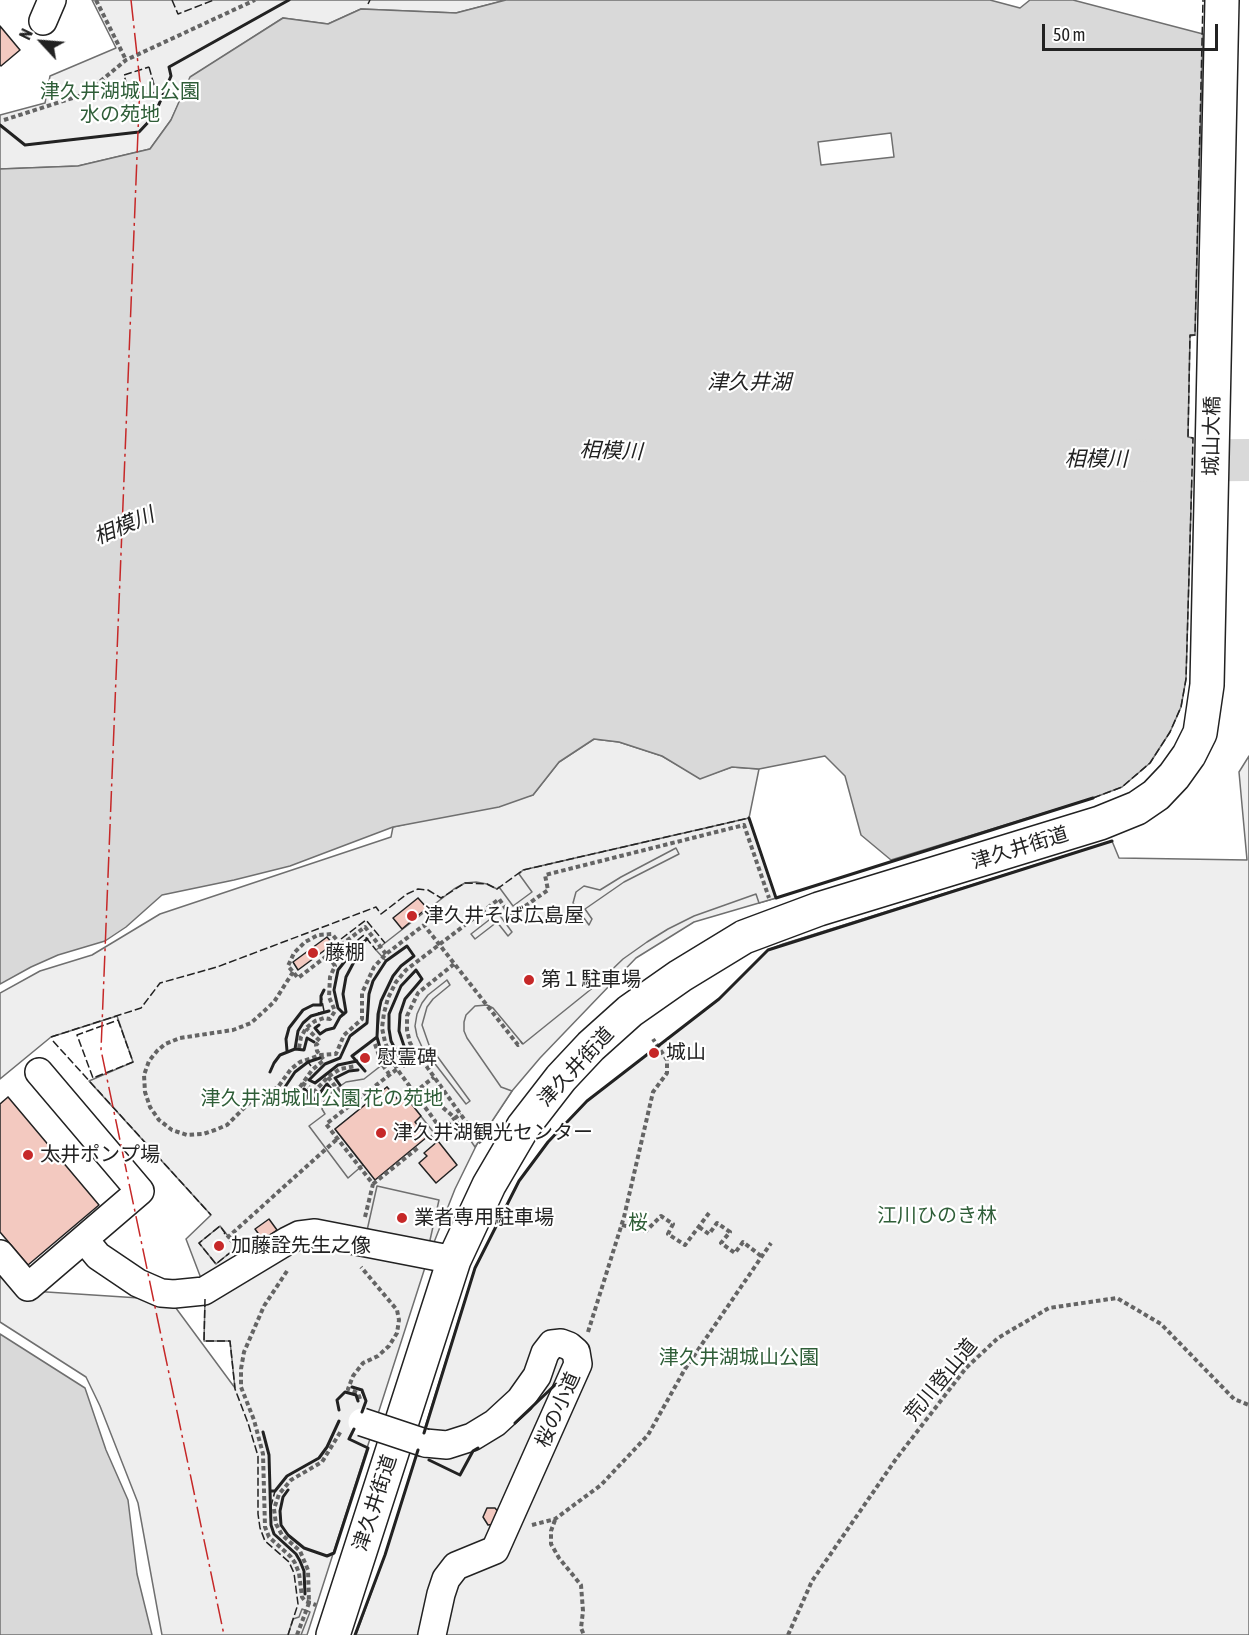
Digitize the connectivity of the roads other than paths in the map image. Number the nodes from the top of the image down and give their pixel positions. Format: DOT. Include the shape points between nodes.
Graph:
graph roads {
  1 [pos="1222,0"];
  2 [pos="1100,824"];
  3 [pos="39,1072"];
  4 [pos="84,1239"];
  5 [pos="0,1254"];
  6 [pos="454,1260"];
  7 [pos="355,1419"];
  8 [pos="333,1635"];
  9 [pos="432,1635"];
  1 -- 2 [label="highway, 城山大橋" via="1205,710 1200,733 1174,776 1137,808"];
  2 -- 6 [label="highway, 津久井街道" via="783,922 744,938 680,975 630,1011 561,1078 523,1127 489,1185"];
  3 -- 4 [label="street" via="140,1191"];
  4 -- 5 [label="street" via="28,1287"];
  4 -- 6 [label="street" via="98,1256 138,1283 174,1294 204,1291 299,1235 315,1233 360,1254"];
  6 -- 8 [label="highway, 津久井街道"];
  7 -- 9 [label="street, 桜の小道, bridge" via="425,1443 447,1445 472,1437 495,1423 520,1400 552,1344 561,1343 576,1352 578,1364 495,1550 456,1566 446,1579"];
}
